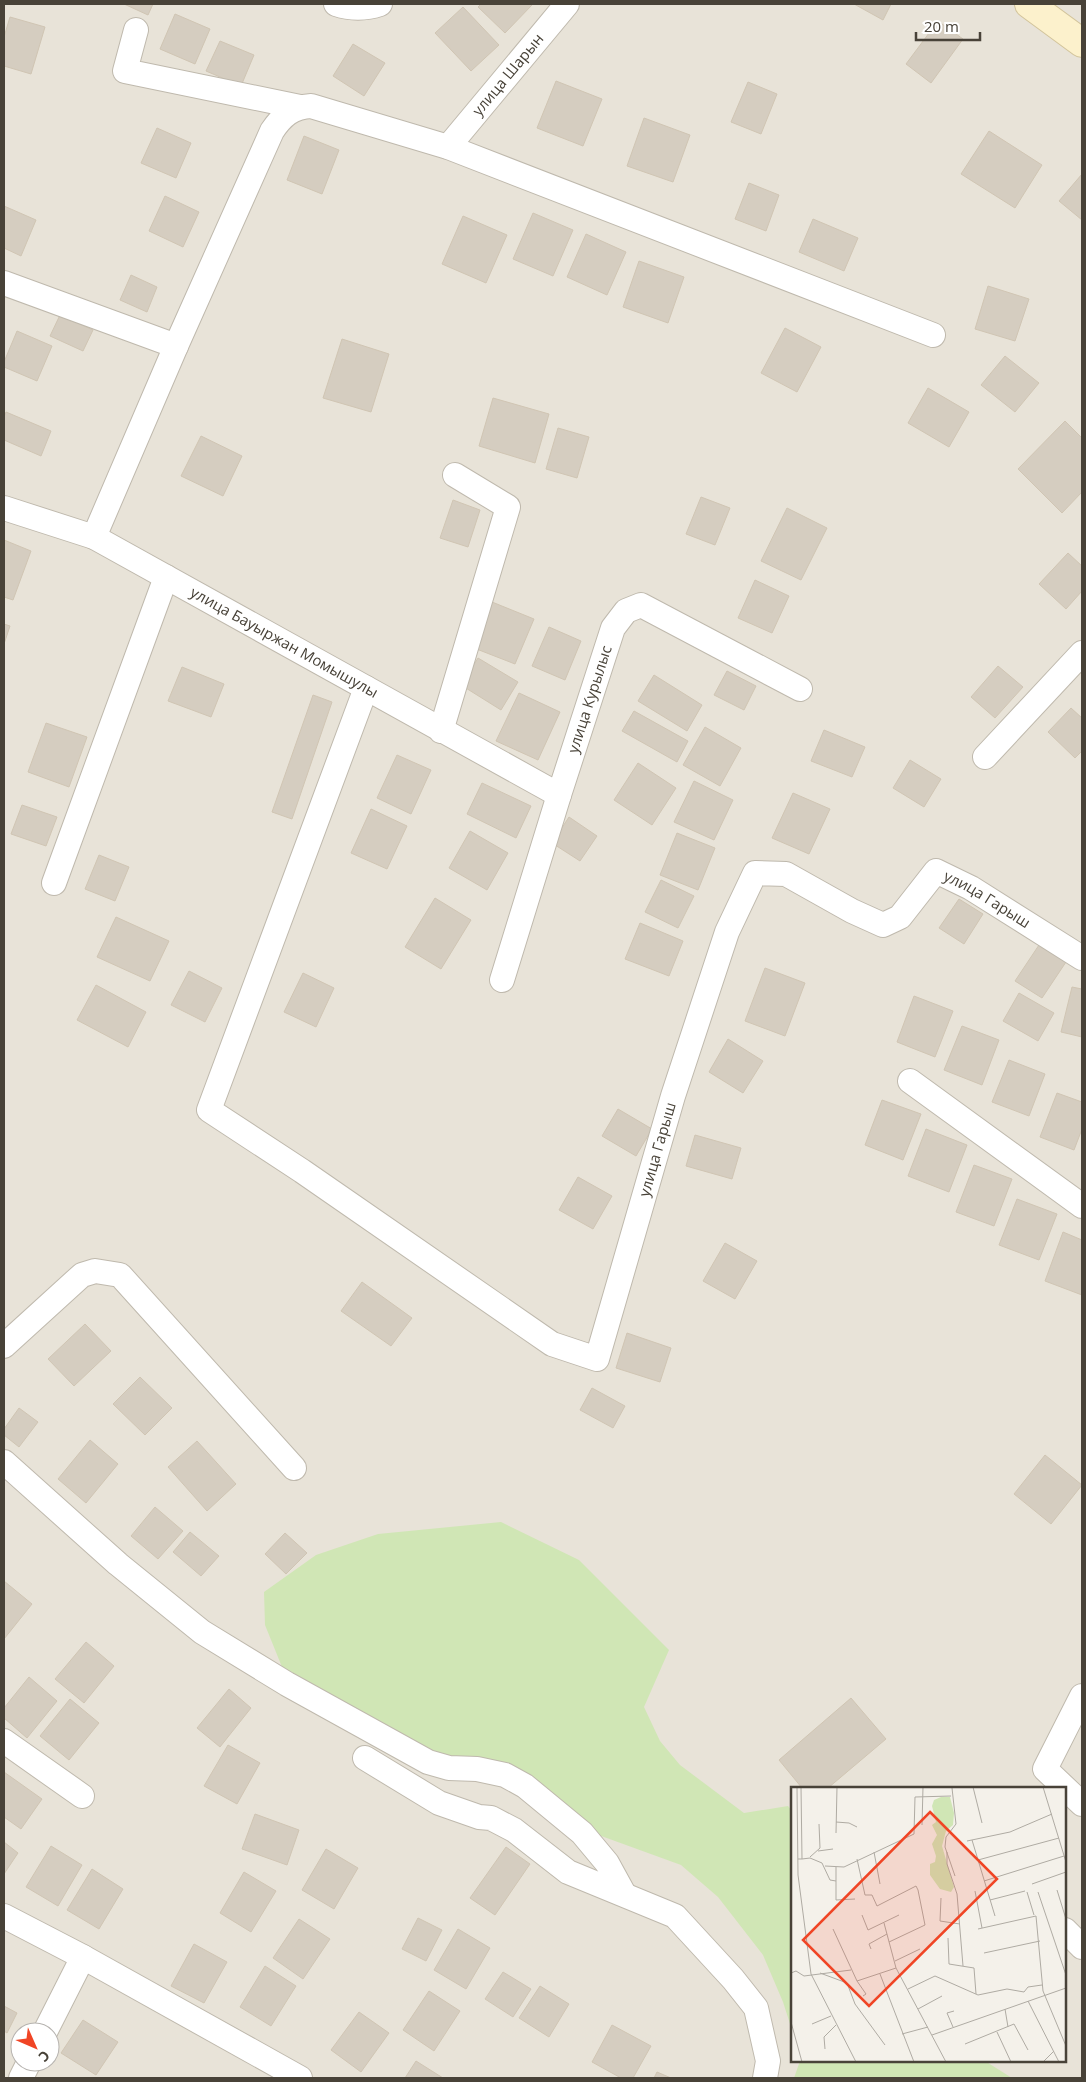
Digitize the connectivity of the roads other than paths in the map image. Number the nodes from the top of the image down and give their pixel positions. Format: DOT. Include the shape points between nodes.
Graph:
graph roads {
  1 [pos="336,4"];
  2 [pos="380,4"];
  3 [pos="567,4"];
  4 [pos="1028,4"];
  5 [pos="136,30"];
  6 [pos="1082,43"];
  7 [pos="300,106"];
  8 [pos="448,147"];
  9 [pos="4,283"];
  10 [pos="933,335"];
  11 [pos="176,346"];
  12 [pos="456,475"];
  13 [pos="4,508"];
  14 [pos="94,537"];
  15 [pos="166,577"];
  16 [pos="1082,652"];
  17 [pos="366,688"];
  18 [pos="800,689"];
  19 [pos="442,731"];
  20 [pos="986,757"];
  21 [pos="559,794"];
  22 [pos="54,884"];
  23 [pos="1082,958"];
  24 [pos="502,980"];
  25 [pos="910,1081"];
  26 [pos="1082,1206"];
  27 [pos="4,1346"];
  28 [pos="4,1462"];
  29 [pos="294,1468"];
  30 [pos="1082,1696"];
  31 [pos="4,1741"];
  32 [pos="365,1758"];
  33 [pos="1064,1787"];
  34 [pos="1066,1789"];
  35 [pos="82,1796"];
  36 [pos="1082,1804"];
  37 [pos="624,1894"];
  38 [pos="4,1916"];
  39 [pos="1066,1931"];
  40 [pos="1082,1947"];
  41 [pos="83,1957"];
  42 [pos="49,2022"];
  43 [pos="300,2078"];
  44 [pos="765,2078"];
  1 -- 2 [label="street" via="365,9"];
  3 -- 8 [label="street, улица Шарын"];
  4 -- 6 [label="main road"];
  5 -- 7 [label="street" via="125,70"];
  7 -- 8 [label="street" via="311,106"];
  7 -- 11 [label="street" via="288,112 272,131"];
  8 -- 10 [label="street"];
  9 -- 11 [label="street"];
  11 -- 14 [label="street"];
  12 -- 19 [label="street" via="508,507"];
  13 -- 14 [label="street, улица Бауыржан Момышулы"];
  14 -- 15 [label="street, улица Бауыржан Момышулы"];
  15 -- 17 [label="street, улица Бауыржан Момышулы"];
  15 -- 22 [label="street"];
  16 -- 20 [label="street"];
  17 -- 19 [label="street, улица Бауыржан Момышулы"];
  17 -- 23 [label="street, улица Гарыш" via="209,1110 302,1170 552,1344 596,1359 673,1096 727,932 755,873 786,874 852,912 883,925 900,917 936,871 971,888"];
  18 -- 21 [label="street, улица Курылыс" via="641,605 626,611 613,628"];
  19 -- 21 [label="street, улица Бауыржан Момышулы"];
  21 -- 24 [label="street, улица Курылыс"];
  25 -- 26 [label="street"];
  27 -- 29 [label="street" via="82,1275 95,1271 120,1275"];
  28 -- 37 [label="street" via="118,1564 202,1632 286,1684 428,1762 505,1775 525,1786 582,1833 607,1863"];
  30 -- 33 [label="street" via="1045,1769"];
  31 -- 35 [label="street"];
  32 -- 37 [label="street" via="439,1803 491,1818 514,1830 568,1872"];
  34 -- 36 [label="street"];
  37 -- 44 [label="street" via="675,1916 756,2008 768,2061"];
  38 -- 41 [label="street"];
  39 -- 40 [label="street"];
  41 -- 42 [label="street"];
  41 -- 43 [label="street"];
}
